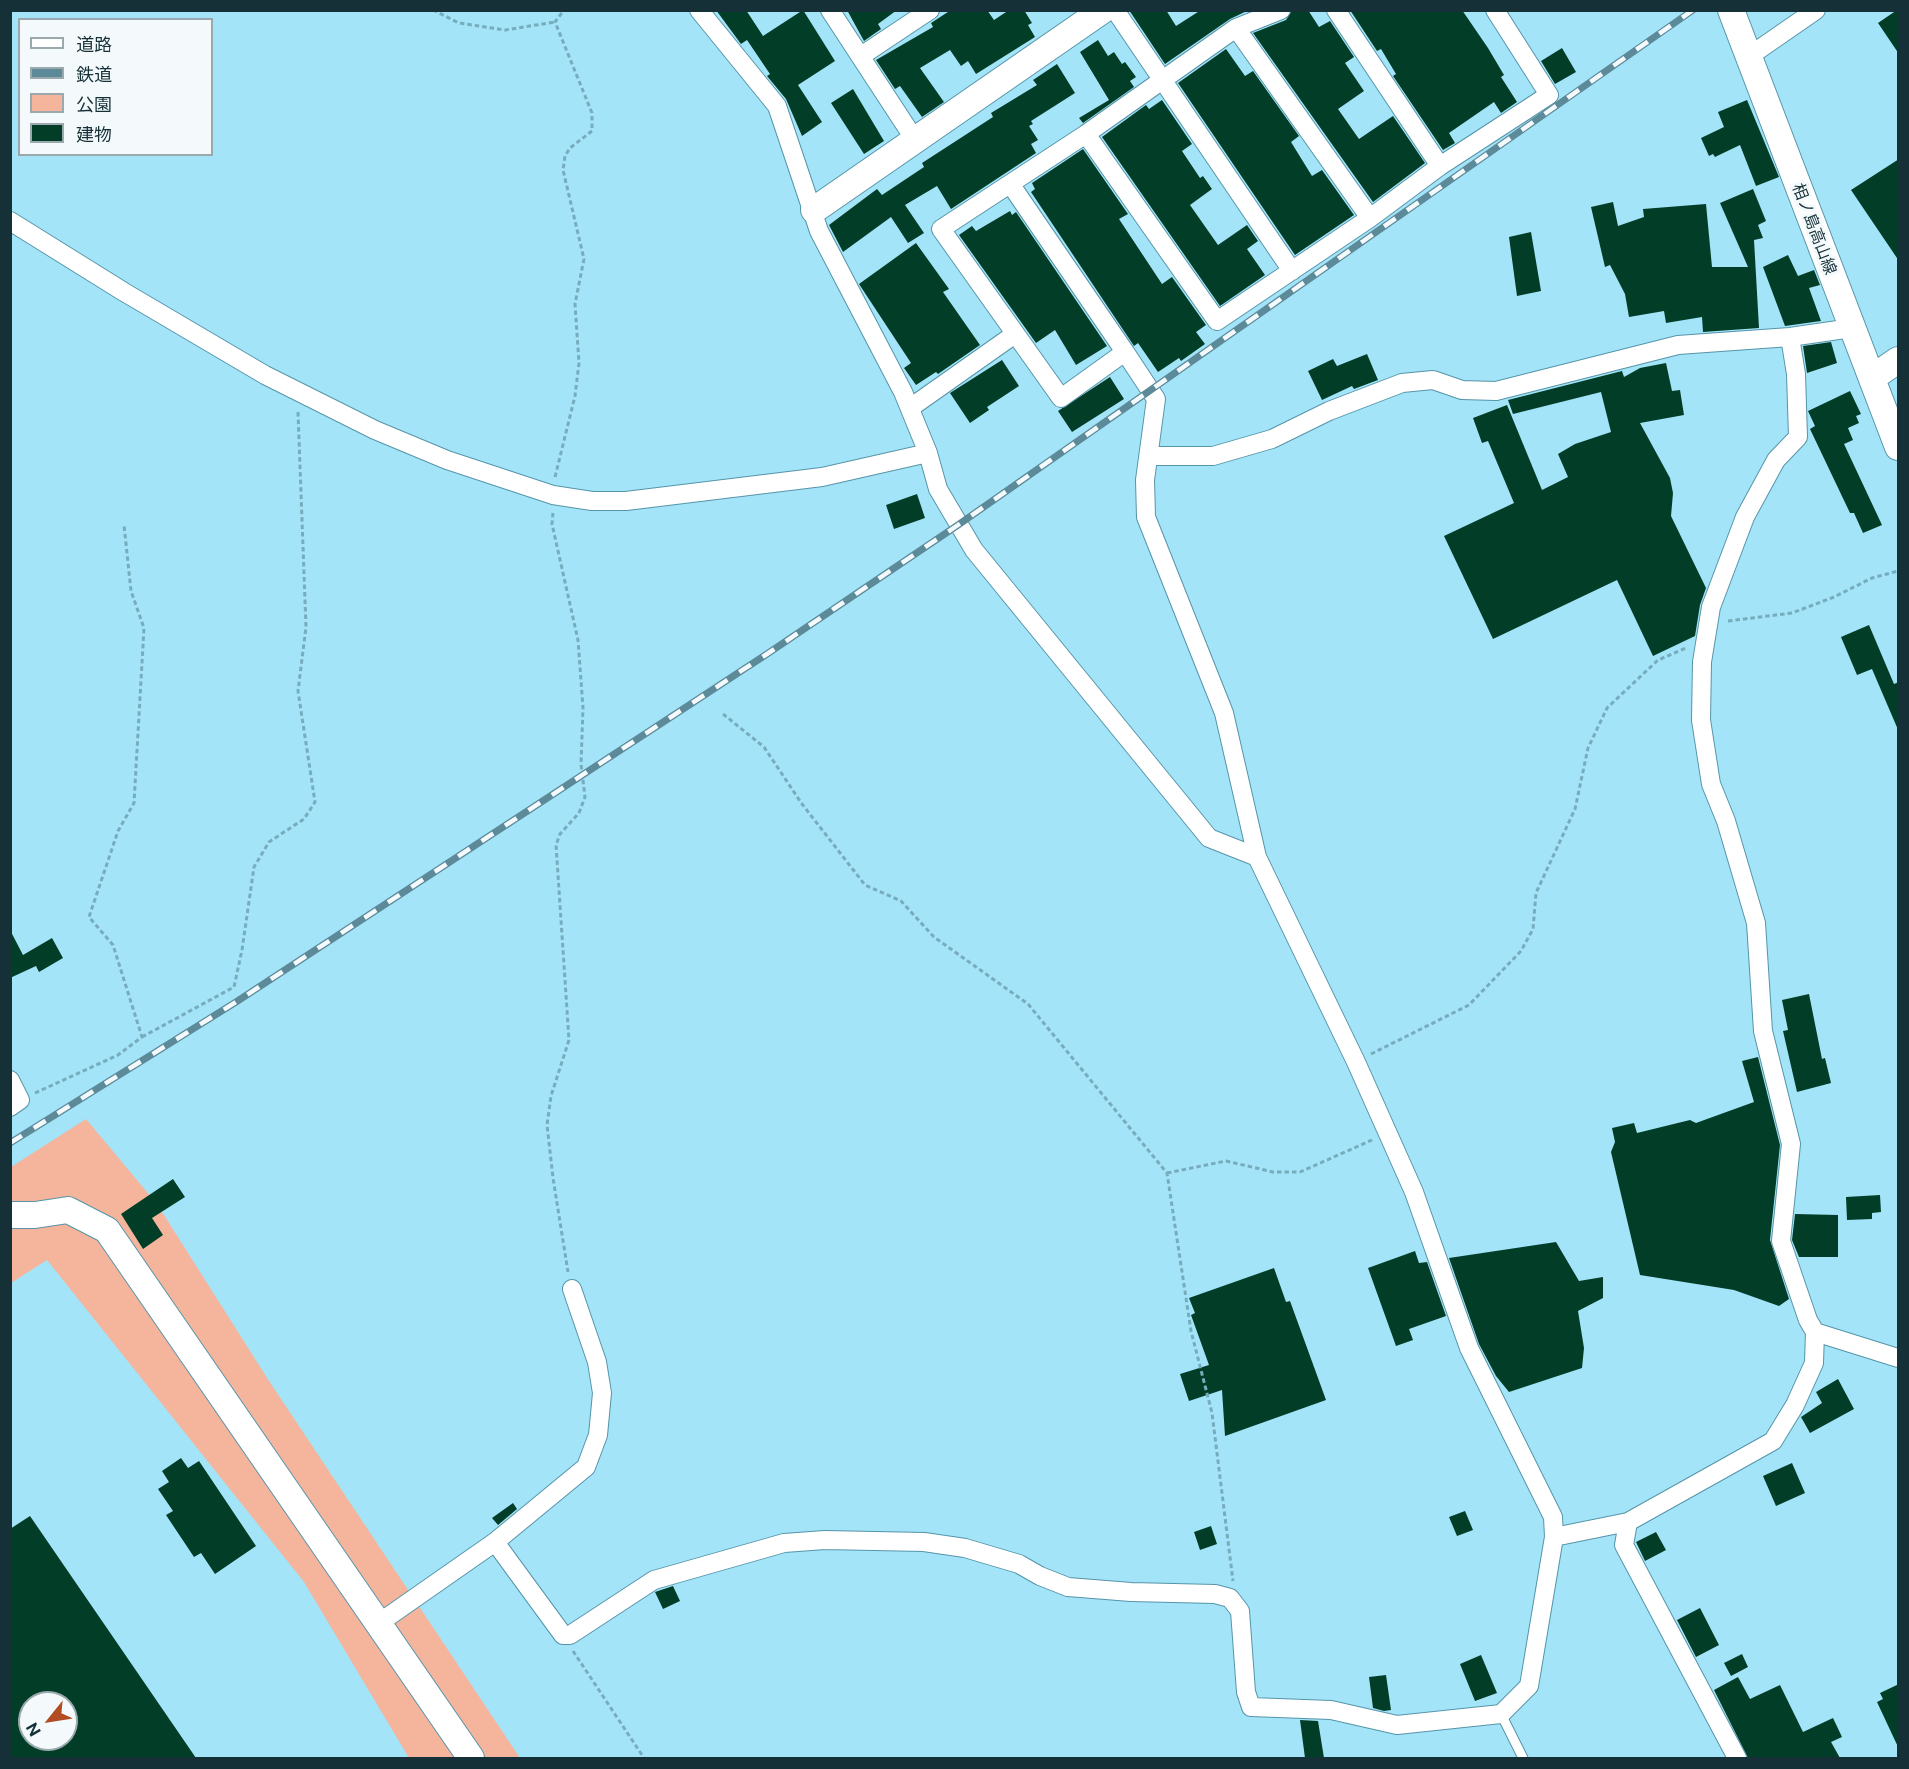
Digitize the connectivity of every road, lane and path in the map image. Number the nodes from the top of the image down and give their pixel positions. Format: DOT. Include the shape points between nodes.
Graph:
graph roads {
  1 [pos="433,10"];
  2 [pos="564,10"];
  3 [pos="699,10"];
  4 [pos="830,10"];
  5 [pos="930,10"];
  6 [pos="1103,10"];
  7 [pos="1115,10"];
  8 [pos="1281,10"];
  9 [pos="1336,10"];
  10 [pos="1495,10"];
  11 [pos="1731,10"];
  12 [pos="1816,10"];
  13 [pos="555,22"];
  14 [pos="1236,28"];
  15 [pos="861,56"];
  16 [pos="1748,57"];
  17 [pos="1162,80"];
  18 [pos="1086,134"];
  19 [pos="915,140"];
  20 [pos="1440,166"];
  21 [pos="1011,185"];
  22 [pos="813,210"];
  23 [pos="1370,218"];
  24 [pos="10,221"];
  25 [pos="1292,271"];
  26 [pos="1852,328"];
  27 [pos="1015,334"];
  28 [pos="1790,337"];
  29 [pos="1125,352"];
  30 [pos="1899,360"];
  31 [pos="1872,378"];
  32 [pos="297,391"];
  33 [pos="910,408"];
  34 [pos="1899,447"];
  35 [pos="928,453"];
  36 [pos="1149,456"];
  37 [pos="553,495"];
  38 [pos="124,525"];
  39 [pos="1899,570"];
  40 [pos="1706,632"];
  41 [pos="723,714"];
  42 [pos="1257,857"];
  43 [pos="142,1037"];
  44 [pos="1356,1062"];
  45 [pos="10,1080"];
  46 [pos="15,1103"];
  47 [pos="1388,1134"];
  48 [pos="1167,1173"];
  49 [pos="10,1215"];
  50 [pos="572,1289"];
  51 [pos="1815,1332"];
  52 [pos="1899,1358"];
  53 [pos="1628,1522"];
  54 [pos="1554,1537"];
  55 [pos="495,1542"];
  56 [pos="1236,1604"];
  57 [pos="380,1623"];
  58 [pos="562,1635"];
  59 [pos="1500,1714"];
  60 [pos="471,1758"];
  61 [pos="644,1758"];
  62 [pos="1523,1758"];
  63 [pos="1737,1758"];
  1 -- 13 [label="path" via="459,23 505,30"];
  2 -- 13 [label="path"];
  3 -- 22 [label="street" via="777,106"];
  4 -- 15 [label="street"];
  5 -- 15 [label="street"];
  6 -- 19 [label="street"];
  7 -- 17 [label="street"];
  8 -- 14 [label="street"];
  9 -- 20 [label="street"];
  10 -- 20 [label="street" via="1549,95"];
  11 -- 16 [label="street, 相ノ島高山線"];
  12 -- 16 [label="street"];
  13 -- 37 [label="path" via="592,113 592,131 570,148 563,170 584,259 575,303 579,363 575,396"];
  14 -- 17 [label="street"];
  14 -- 23 [label="street"];
  15 -- 19 [label="street"];
  16 -- 26 [label="street, 相ノ島高山線"];
  17 -- 18 [label="street"];
  17 -- 25 [label="street"];
  18 -- 21 [label="street"];
  18 -- 25 [label="street" via="1217,321"];
  19 -- 22 [label="street"];
  20 -- 23 [label="street"];
  21 -- 27 [label="street" via="941,229"];
  21 -- 29 [label="street"];
  22 -- 33 [label="street" via="819,231"];
  23 -- 25 [label="street"];
  24 -- 32 [label="street"];
  26 -- 28 [label="street"];
  26 -- 31 [label="street, 相ノ島高山線"];
  27 -- 29 [label="street" via="1061,398"];
  27 -- 33 [label="street"];
  28 -- 36 [label="street" via="1678,345 1496,391 1462,390 1433,380 1402,383 1329,411 1272,439 1213,456"];
  28 -- 40 [label="street" via="1796,374 1798,436 1776,460 1745,517 1711,607"];
  29 -- 36 [label="street" via="1156,399"];
  30 -- 31 [label="street"];
  31 -- 34 [label="street, 相ノ島高山線"];
  32 -- 37 [label="street" via="447,460"];
  32 -- 43 [label="path" via="306,627 298,691 315,802 304,819 269,842 254,867 234,987"];
  33 -- 35 [label="street"];
  35 -- 37 [label="street" via="822,477 626,501"];
  35 -- 42 [label="street" via="938,489 974,550 1209,838"];
  36 -- 42 [label="street" via="1146,517 1224,712"];
  37 -- 50 [label="path" via="552,524 578,640 583,708 581,764 585,797 579,813 560,834 556,845 568,1040 550,1096 548,1125 560,1233"];
  38 -- 43 [label="path" via="131,591 144,628 134,803 118,831 89,917 113,945"];
  39 -- 40 [label="path" via="1792,613"];
  40 -- 44 [label="path" via="1658,660 1607,708 1588,748 1575,809 1536,893 1533,929 1521,951 1469,1005"];
  40 -- 51 [label="street" via="1701,720 1711,784 1756,923 1763,1031 1791,1144 1781,1241"];
  41 -- 48 [label="path" via="764,747 865,885 901,900 934,936 1028,1004"];
  42 -- 44 [label="street"];
  43 -- 46 [label="path" via="118,1055"];
  44 -- 47 [label="street"];
  45 -- 46 [label="street"];
  47 -- 48 [label="path" via="1300,1172 1273,1172 1226,1161"];
  47 -- 54 [label="street" via="1414,1192 1469,1348 1553,1517"];
  48 -- 56 [label="path" via="1191,1331 1212,1413"];
  49 -- 57 [label="street" via="68,1210 106,1230"];
  50 -- 55 [label="street" via="597,1362 602,1393 598,1435 586,1467"];
  51 -- 52 [label="street"];
  51 -- 53 [label="street" via="1814,1363 1773,1441"];
  53 -- 54 [label="street"];
  53 -- 63 [label="street" via="1624,1545"];
  54 -- 59 [label="street" via="1529,1686"];
  55 -- 57 [label="street"];
  55 -- 58 [label="street"];
  56 -- 58 [label="street" via="1215,1594 1068,1587 1020,1564 965,1548 924,1542 825,1540 784,1544 654,1580 570,1635"];
  56 -- 59 [label="street" via="1251,1707 1331,1710 1396,1725"];
  57 -- 60 [label="street"];
  58 -- 61 [label="path"];
  59 -- 62 [label="lane"];
}
